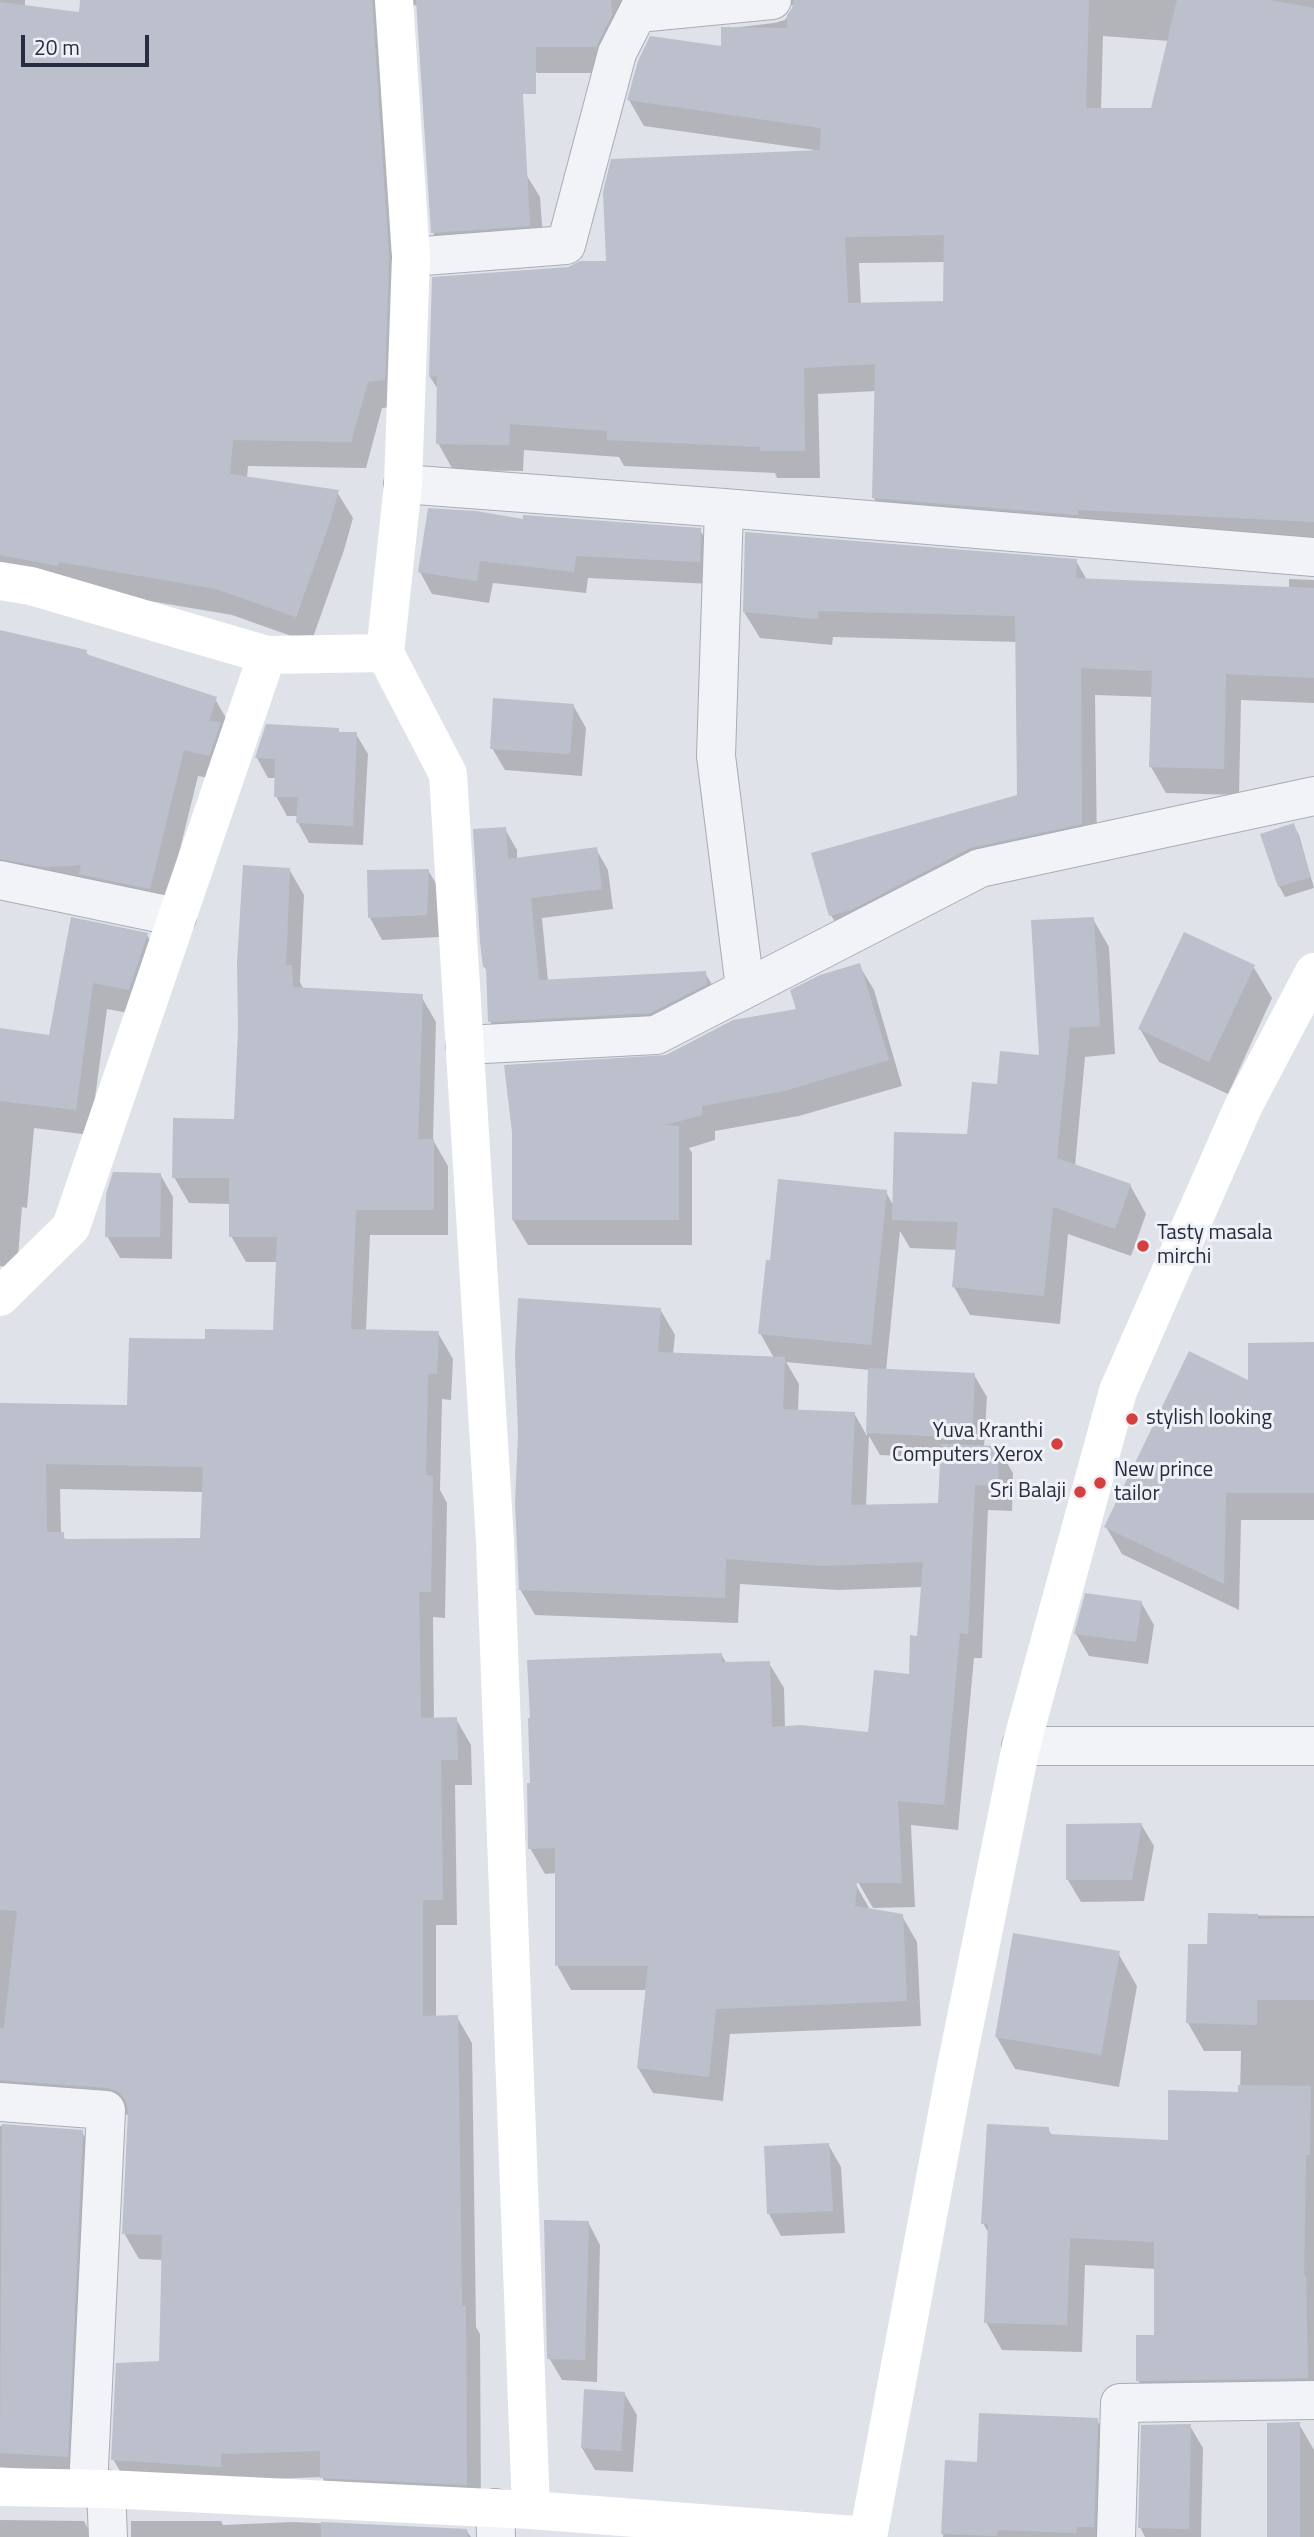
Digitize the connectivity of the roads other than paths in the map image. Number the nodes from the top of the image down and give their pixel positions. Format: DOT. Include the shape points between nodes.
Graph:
graph roads {
  1 [pos="394,0"];
  2 [pos="772,0"];
  3 [pos="641,6"];
  4 [pos="411,257"];
  5 [pos="403,484"];
  6 [pos="724,508"];
  7 [pos="1314,557"];
  8 [pos="0,581"];
  9 [pos="385,653"];
  10 [pos="267,655"];
  11 [pos="1314,796"];
  12 [pos="0,880"];
  13 [pos="177,918"];
  14 [pos="1314,972"];
  15 [pos="745,988"];
  16 [pos="465,1045"];
  17 [pos="0,1297"];
  18 [pos="1021,1745"];
  19 [pos="1314,1746"];
  20 [pos="0,2102"];
  21 [pos="1314,2400"];
  22 [pos="0,2487"];
  23 [pos="97,2488"];
  24 [pos="507,2518"];
  25 [pos="108,2537"];
  26 [pos="868,2537"];
  27 [pos="874,2537"];
  28 [pos="1116,2537"];
  1 -- 4 [label="street"];
  2 -- 3 [label="street"];
  3 -- 4 [label="street" via="617,53 566,245"];
  4 -- 5 [label="street"];
  5 -- 6 [label="street"];
  5 -- 9 [label="street"];
  6 -- 7 [label="street"];
  6 -- 15 [label="street" via="716,757"];
  8 -- 10 [label="street" via="32,586"];
  9 -- 10 [label="street"];
  9 -- 16 [label="street" via="448,774"];
  10 -- 13 [label="street"];
  11 -- 15 [label="street" via="980,868"];
  12 -- 13 [label="street"];
  13 -- 17 [label="street" via="71,1227"];
  14 -- 18 [label="street" via="1242,1107 1118,1391"];
  15 -- 16 [label="street" via="656,1035"];
  16 -- 24 [label="street" via="495,1541"];
  18 -- 19 [label="street"];
  18 -- 26 [label="street"];
  20 -- 23 [label="street" via="106,2110"];
  21 -- 28 [label="street" via="1120,2403"];
  22 -- 23 [label="street"];
  23 -- 24 [label="street"];
  23 -- 25 [label="street"];
  24 -- 26 [label="street"];
  26 -- 27 [label="street"];
}
